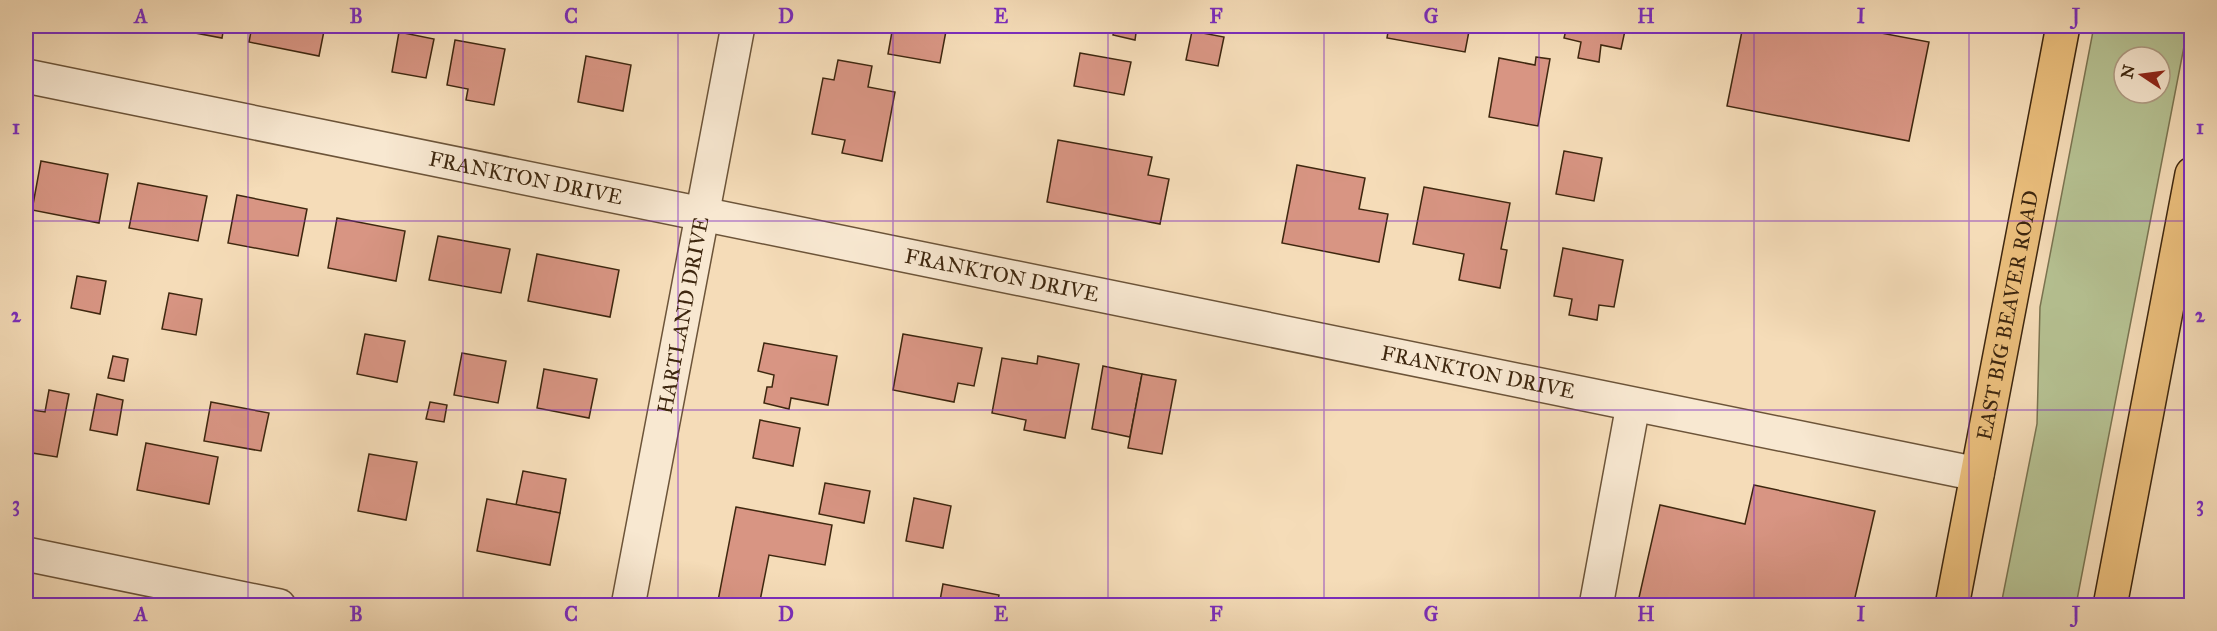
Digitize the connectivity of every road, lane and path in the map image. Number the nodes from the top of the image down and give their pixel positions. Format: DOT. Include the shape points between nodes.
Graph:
graph roads {
  1 [pos="738,26"];
  2 [pos="2063,26"];
  3 [pos="26,76"];
  4 [pos="2192,174"];
  5 [pos="701,215"];
  6 [pos="1633,405"];
  7 [pos="1977,474"];
  8 [pos="26,554"];
  9 [pos="279,606"];
  10 [pos="628,606"];
  11 [pos="1596,606"];
  12 [pos="1952,606"];
  13 [pos="2110,606"];
  1 -- 5 [label="street, HARTLAND DRIVE"];
  2 -- 7 [label="main road, EAST BIG BEAVER ROAD"];
  3 -- 5 [label="street, FRANKTON DRIVE"];
  4 -- 13 [label="main road"];
  5 -- 6 [label="street, FRANKTON DRIVE"];
  5 -- 10 [label="street, HARTLAND DRIVE"];
  6 -- 7 [label="street, FRANKTON DRIVE"];
  6 -- 11 [label="street"];
  7 -- 12 [label="main road, EAST BIG BEAVER ROAD"];
  8 -- 9 [label="street"];
}
